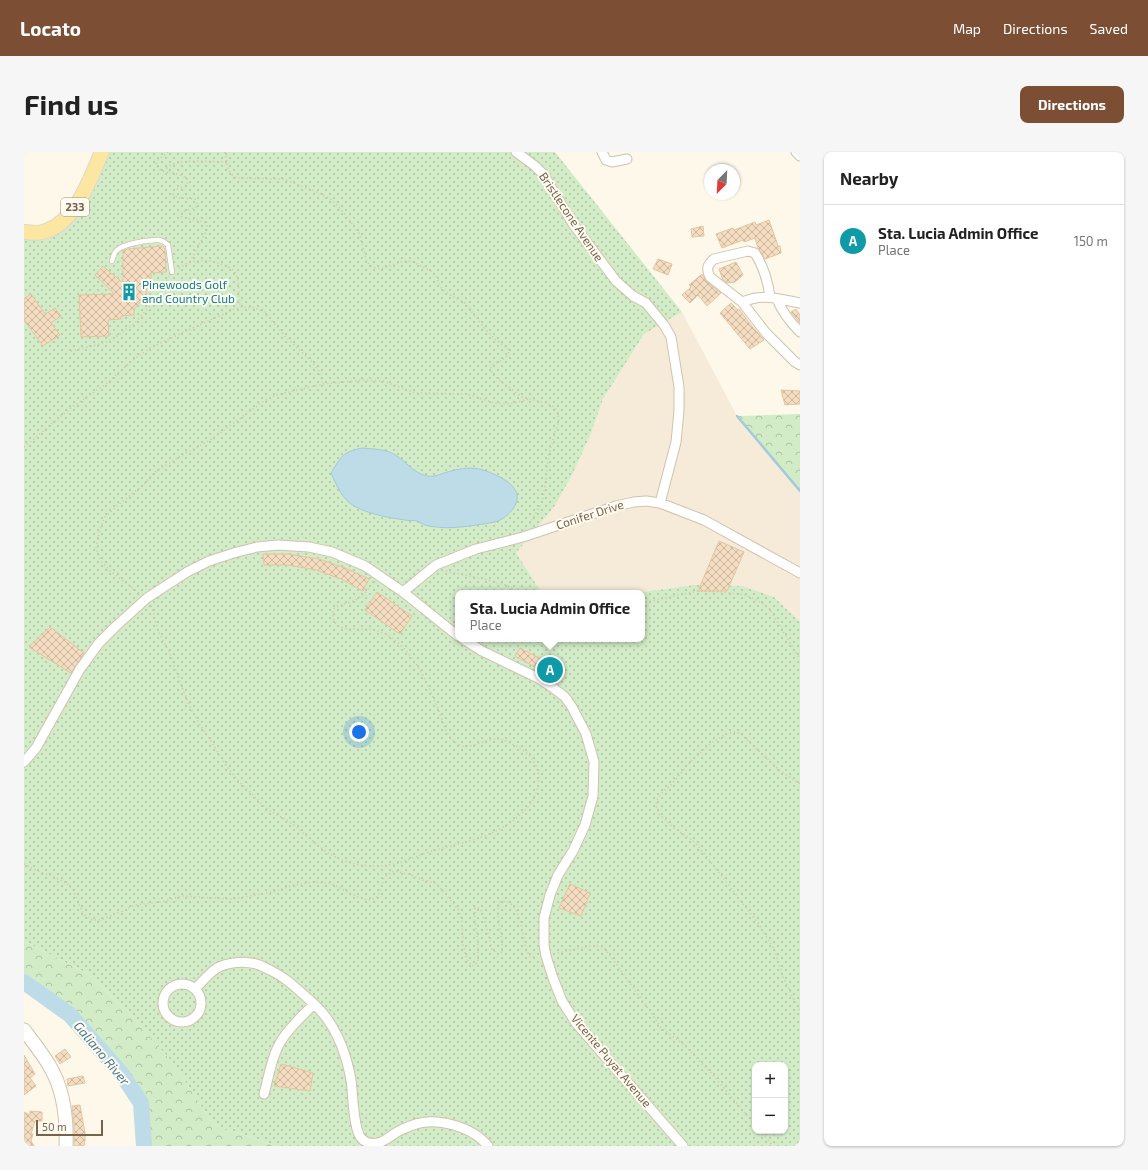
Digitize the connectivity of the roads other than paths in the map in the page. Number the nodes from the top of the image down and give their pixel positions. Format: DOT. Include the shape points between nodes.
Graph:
graph roads {
  1 [pos="102,152"];
  2 [pos="516,152"];
  3 [pos="602,152"];
  4 [pos="796,152"];
  5 [pos="800,156"];
  6 [pos="627,159"];
  7 [pos="24,232"];
  8 [pos="112,261"];
  9 [pos="172,272"];
  10 [pos="774,298"];
  11 [pos="742,302"];
  12 [pos="800,303"];
  13 [pos="800,332"];
  14 [pos="800,365"];
  15 [pos="660,503"];
  16 [pos="800,573"];
  17 [pos="403,592"];
  18 [pos="455,634"];
  19 [pos="468,642"];
  20 [pos="24,762"];
  21 [pos="195,989"];
  22 [pos="314,1004"];
  23 [pos="24,1030"];
  24 [pos="264,1094"];
  25 [pos="66,1146"];
  26 [pos="488,1146"];
  27 [pos="684,1146"];
  1 -- 7 [label="main road, 233" via="79,202 69,214 56,227 44,232"];
  2 -- 15 [label="street, Bristlecone Avenue" via="544,174 573,224 616,281 633,296 646,303 671,337 680,411 676,442"];
  3 -- 6 [label="street" via="606,160 612,162"];
  4 -- 5 [label="street"];
  8 -- 9 [label="lane" via="116,251 123,246 157,240 168,245"];
  10 -- 11 [label="street" via="760,297"];
  10 -- 11 [label="street" via="754,253 748,251 714,259 707,268 710,277"];
  10 -- 12 [label="street"];
  10 -- 13 [label="street"];
  11 -- 14 [label="street" via="766,333"];
  15 -- 16 [label="street, Conifer Drive" via="704,520"];
  15 -- 17 [label="street, Conifer Drive" via="646,501 616,506 523,537 476,549 436,565"];
  17 -- 18 [label="street"];
  17 -- 20 [label="street" via="365,566 332,552 309,547 257,547 208,561 148,598 99,643 80,669 36,748"];
  19 -- 27 [label="street, Vicente Puyat Avenue" via="538,678 565,696 586,734 594,762 594,796 585,825 550,895 544,918 546,956 562,1001 576,1023"];
  21 -- 21 [label="street" via="190,985 177,984 166,992 163,1004 169,1016 180,1021 196,1016 200,1011 201,999"];
  21 -- 22 [label="street" via="218,968 231,964 256,964 289,981"];
  22 -- 24 [label="street" via="282,1040"];
  22 -- 26 [label="street" via="332,1025 344,1052 351,1079 356,1130 361,1138 369,1143 377,1143 415,1124 431,1122 445,1123 468,1131"];
  23 -- 25 [label="main road" via="50,1066 62,1095 66,1120"];
}
